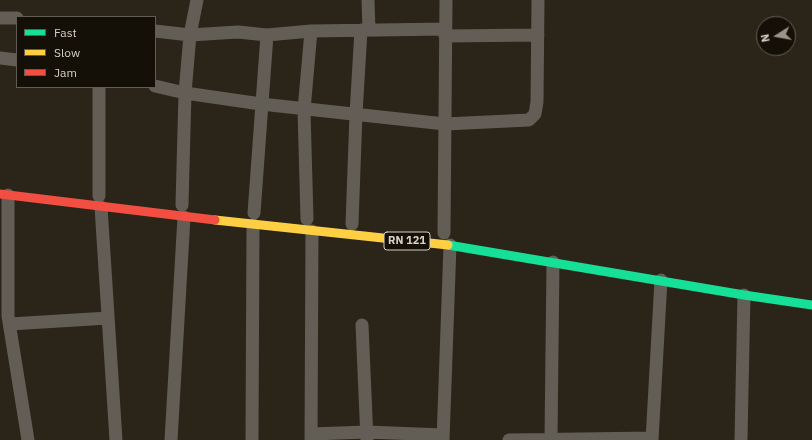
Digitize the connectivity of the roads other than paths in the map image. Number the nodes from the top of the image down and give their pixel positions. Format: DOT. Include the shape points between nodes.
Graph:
graph roads {
  1 [pos="197,0"];
  2 [pos="368,0"];
  3 [pos="446,0"];
  4 [pos="538,0"];
  5 [pos="0,18"];
  6 [pos="16,18"];
  7 [pos="365,30"];
  8 [pos="156,31"];
  9 [pos="311,31"];
  10 [pos="445,33"];
  11 [pos="190,35"];
  12 [pos="266,35"];
  13 [pos="538,35"];
  14 [pos="0,58"];
  15 [pos="16,60"];
  16 [pos="156,86"];
  17 [pos="99,88"];
  18 [pos="185,93"];
  19 [pos="261,104"];
  20 [pos="304,110"];
  21 [pos="356,114"];
  22 [pos="445,124"];
  23 [pos="4,194"];
  24 [pos="99,198"];
  25 [pos="183,208"];
  26 [pos="254,216"];
  27 [pos="308,222"];
  28 [pos="352,224"];
  29 [pos="445,236"];
  30 [pos="553,262"];
  31 [pos="661,280"];
  32 [pos="744,295"];
  33 [pos="812,305"];
  34 [pos="108,318"];
  35 [pos="6,319"];
  36 [pos="362,325"];
  37 [pos="367,436"];
  38 [pos="311,437"];
  39 [pos="443,438"];
  40 [pos="558,439"];
  41 [pos="652,439"];
  42 [pos="28,440"];
  43 [pos="116,440"];
  44 [pos="172,440"];
  45 [pos="252,440"];
  46 [pos="509,440"];
  47 [pos="741,440"];
  1 -- 11 [label="street"];
  2 -- 7 [label="street"];
  3 -- 10 [label="street"];
  4 -- 13 [label="street"];
  5 -- 6 [label="street"];
  7 -- 9 [label="street"];
  7 -- 10 [label="street"];
  7 -- 21 [label="street"];
  8 -- 11 [label="street"];
  9 -- 12 [label="street"];
  9 -- 20 [label="street"];
  10 -- 13 [label="street"];
  10 -- 22 [label="street"];
  11 -- 12 [label="street" via="238,32"];
  11 -- 18 [label="street"];
  12 -- 19 [label="street"];
  13 -- 22 [label="street" via="537,102 535,114 529,120"];
  14 -- 15 [label="street"];
  16 -- 18 [label="street"];
  17 -- 24 [label="street"];
  18 -- 19 [label="street"];
  18 -- 25 [label="street"];
  19 -- 20 [label="street"];
  19 -- 26 [label="street"];
  20 -- 21 [label="street"];
  20 -- 27 [label="street"];
  21 -- 22 [label="street"];
  21 -- 28 [label="street"];
  22 -- 29 [label="street"];
  23 -- 24 [label="main road, RN 121"];
  23 -- 35 [label="street"];
  24 -- 25 [label="main road, RN 121"];
  24 -- 34 [label="street"];
  25 -- 26 [label="main road, RN 121"];
  25 -- 44 [label="street"];
  26 -- 27 [label="main road, RN 121"];
  26 -- 45 [label="street"];
  27 -- 29 [label="main road, RN 121"];
  27 -- 38 [label="street"];
  29 -- 30 [label="main road, RN 121"];
  29 -- 39 [label="street"];
  30 -- 31 [label="main road, RN 121"];
  30 -- 40 [label="street"];
  31 -- 32 [label="main road, RN 121"];
  31 -- 41 [label="street"];
  32 -- 33 [label="main road, RN 121"];
  32 -- 47 [label="street"];
  34 -- 35 [label="street"];
  34 -- 43 [label="street"];
  35 -- 42 [label="street"];
  36 -- 37 [label="street"];
  37 -- 38 [label="street"];
  37 -- 39 [label="street"];
  40 -- 41 [label="street"];
  40 -- 46 [label="street"];
}
